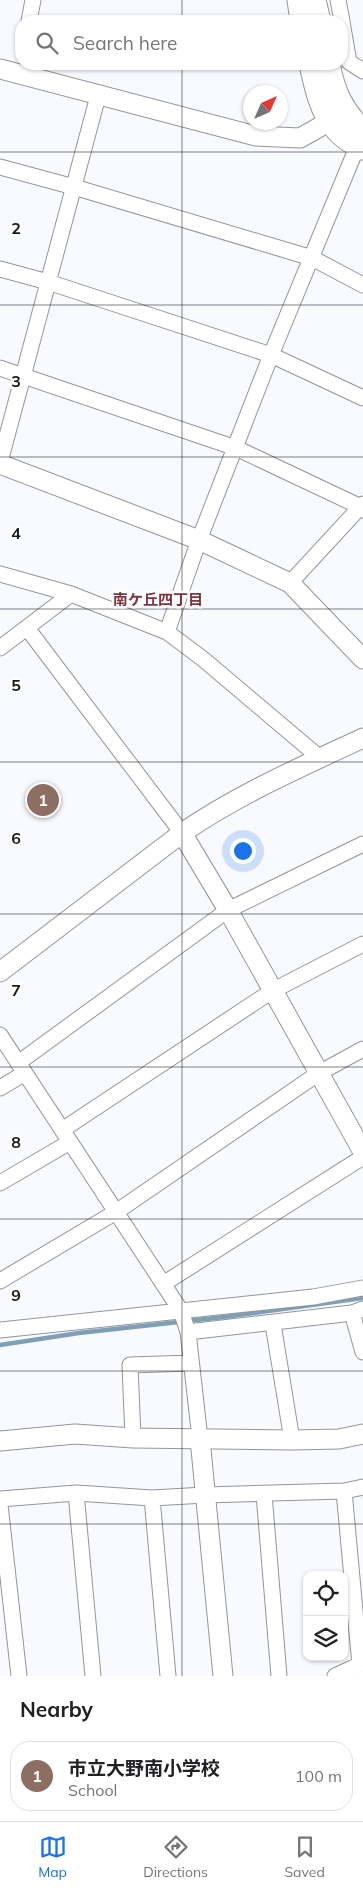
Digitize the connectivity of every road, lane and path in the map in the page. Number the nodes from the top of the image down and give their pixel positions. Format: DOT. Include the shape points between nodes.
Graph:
graph roads {
  1 [pos="33,0"];
  2 [pos="298,0"];
  3 [pos="315,0"];
  4 [pos="338,0"];
  5 [pos="30,15"];
  6 [pos="301,15"];
  7 [pos="319,15"];
  8 [pos="341,15"];
  9 [pos="348,56"];
  10 [pos="0,69"];
  11 [pos="15,69"];
  12 [pos="23,70"];
  13 [pos="311,70"];
  14 [pos="330,70"];
  15 [pos="363,71"];
  16 [pos="98,96"];
  17 [pos="337,117"];
  18 [pos="361,141"];
  19 [pos="0,167"];
  20 [pos="74,187"];
  21 [pos="312,258"];
  22 [pos="0,269"];
  23 [pos="48,282"];
  24 [pos="363,285"];
  25 [pos="271,354"];
  26 [pos="0,368"];
  27 [pos="23,375"];
  28 [pos="363,398"];
  29 [pos="236,448"];
  30 [pos="0,463"];
  31 [pos="362,507"];
  32 [pos="199,540"];
  33 [pos="0,574"];
  34 [pos="290,583"];
  35 [pos="71,594"];
  36 [pos="28,628"];
  37 [pos="167,632"];
  38 [pos="0,648"];
  39 [pos="363,659"];
  40 [pos="363,738"];
  41 [pos="320,758"];
  42 [pos="182,833"];
  43 [pos="363,844"];
  44 [pos="228,910"];
  45 [pos="363,944"];
  46 [pos="0,972"];
  47 [pos="272,991"];
  48 [pos="0,1035"];
  49 [pos="363,1048"];
  50 [pos="22,1068"];
  51 [pos="319,1074"];
  52 [pos="0,1088"];
  53 [pos="66,1136"];
  54 [pos="363,1152"];
  55 [pos="363,1157"];
  56 [pos="0,1183"];
  57 [pos="116,1212"];
  58 [pos="0,1281"];
  59 [pos="163,1284"];
  60 [pos="363,1288"];
  61 [pos="181,1311"];
  62 [pos="358,1311"];
  63 [pos="273,1324"];
  64 [pos="0,1330"];
  65 [pos="188,1332"];
  66 [pos="363,1352"];
  67 [pos="191,1363"];
  68 [pos="363,1434"];
  69 [pos="133,1438"];
  70 [pos="200,1439"];
  71 [pos="292,1440"];
  72 [pos="0,1441"];
  73 [pos="363,1488"];
  74 [pos="344,1491"];
  75 [pos="76,1492"];
  76 [pos="205,1494"];
  77 [pos="264,1494"];
  78 [pos="152,1498"];
  79 [pos="0,1499"];
  80 [pos="0,1505"];
  81 [pos="358,1567"];
  82 [pos="362,1668"];
  83 [pos="19,1676"];
  84 [pos="93,1676"];
  85 [pos="168,1676"];
  86 [pos="223,1676"];
  87 [pos="279,1676"];
  88 [pos="335,1676"];
  1 -- 5 [label="street"];
  2 -- 6 [label="main road"];
  3 -- 7 [label="main road"];
  4 -- 8 [label="street"];
  9 -- 15 [label="street" via="349,62"];
  10 -- 11 [label="street"];
  12 -- 16 [label="street"];
  13 -- 17 [label="main road" via="319,102"];
  14 -- 17 [label="main road" via="341,104"];
  16 -- 17 [label="street" via="256,136 300,138"];
  16 -- 20 [label="street"];
  17 -- 18 [label="main road" via="341,136"];
  18 -- 21 [label="street"];
  19 -- 20 [label="street"];
  20 -- 21 [label="street"];
  20 -- 23 [label="street"];
  21 -- 24 [label="street"];
  21 -- 25 [label="street"];
  22 -- 23 [label="street"];
  23 -- 25 [label="street"];
  23 -- 27 [label="street"];
  25 -- 28 [label="street"];
  25 -- 29 [label="street"];
  26 -- 27 [label="street"];
  27 -- 29 [label="street"];
  27 -- 30 [label="street"];
  29 -- 31 [label="street"];
  29 -- 32 [label="street"];
  30 -- 32 [label="street"];
  31 -- 34 [label="street"];
  32 -- 34 [label="street"];
  32 -- 37 [label="street"];
  33 -- 35 [label="street"];
  34 -- 39 [label="street"];
  35 -- 36 [label="street"];
  35 -- 37 [label="street"];
  36 -- 38 [label="street"];
  36 -- 42 [label="street"];
  37 -- 41 [label="street" via="203,658"];
  40 -- 41 [label="street"];
  41 -- 42 [label="street" via="243,795"];
  42 -- 44 [label="street"];
  42 -- 46 [label="street"];
  43 -- 44 [label="street"];
  44 -- 47 [label="street"];
  44 -- 50 [label="street"];
  45 -- 47 [label="street"];
  47 -- 51 [label="street"];
  47 -- 53 [label="street"];
  48 -- 50 [label="street"];
  49 -- 51 [label="street"];
  50 -- 52 [label="street"];
  50 -- 53 [label="street"];
  51 -- 54 [label="street"];
  51 -- 57 [label="street"];
  53 -- 56 [label="street"];
  53 -- 57 [label="street"];
  55 -- 59 [label="street"];
  57 -- 58 [label="street"];
  57 -- 59 [label="street"];
  59 -- 61 [label="street"];
  60 -- 61 [label="street" via="313,1297"];
  61 -- 64 [label="street"];
  61 -- 65 [label="street"];
  62 -- 63 [label="street"];
  62 -- 66 [label="street"];
  63 -- 65 [label="street"];
  63 -- 71 [label="street"];
  65 -- 67 [label="street"];
  67 -- 69 [label="street" via="130,1365"];
  67 -- 70 [label="street"];
  68 -- 71 [label="street" via="339,1439"];
  69 -- 70 [label="street"];
  69 -- 72 [label="street" via="75,1434"];
  70 -- 71 [label="street"];
  70 -- 76 [label="street"];
  73 -- 74 [label="street"];
  74 -- 77 [label="street"];
  74 -- 81 [label="street"];
  75 -- 78 [label="street"];
  75 -- 79 [label="street"];
  75 -- 84 [label="street"];
  76 -- 77 [label="street"];
  76 -- 78 [label="street"];
  76 -- 86 [label="street"];
  77 -- 87 [label="street"];
  78 -- 85 [label="street"];
  80 -- 83 [label="street"];
  81 -- 82 [label="street"];
  82 -- 88 [label="street"];
}
